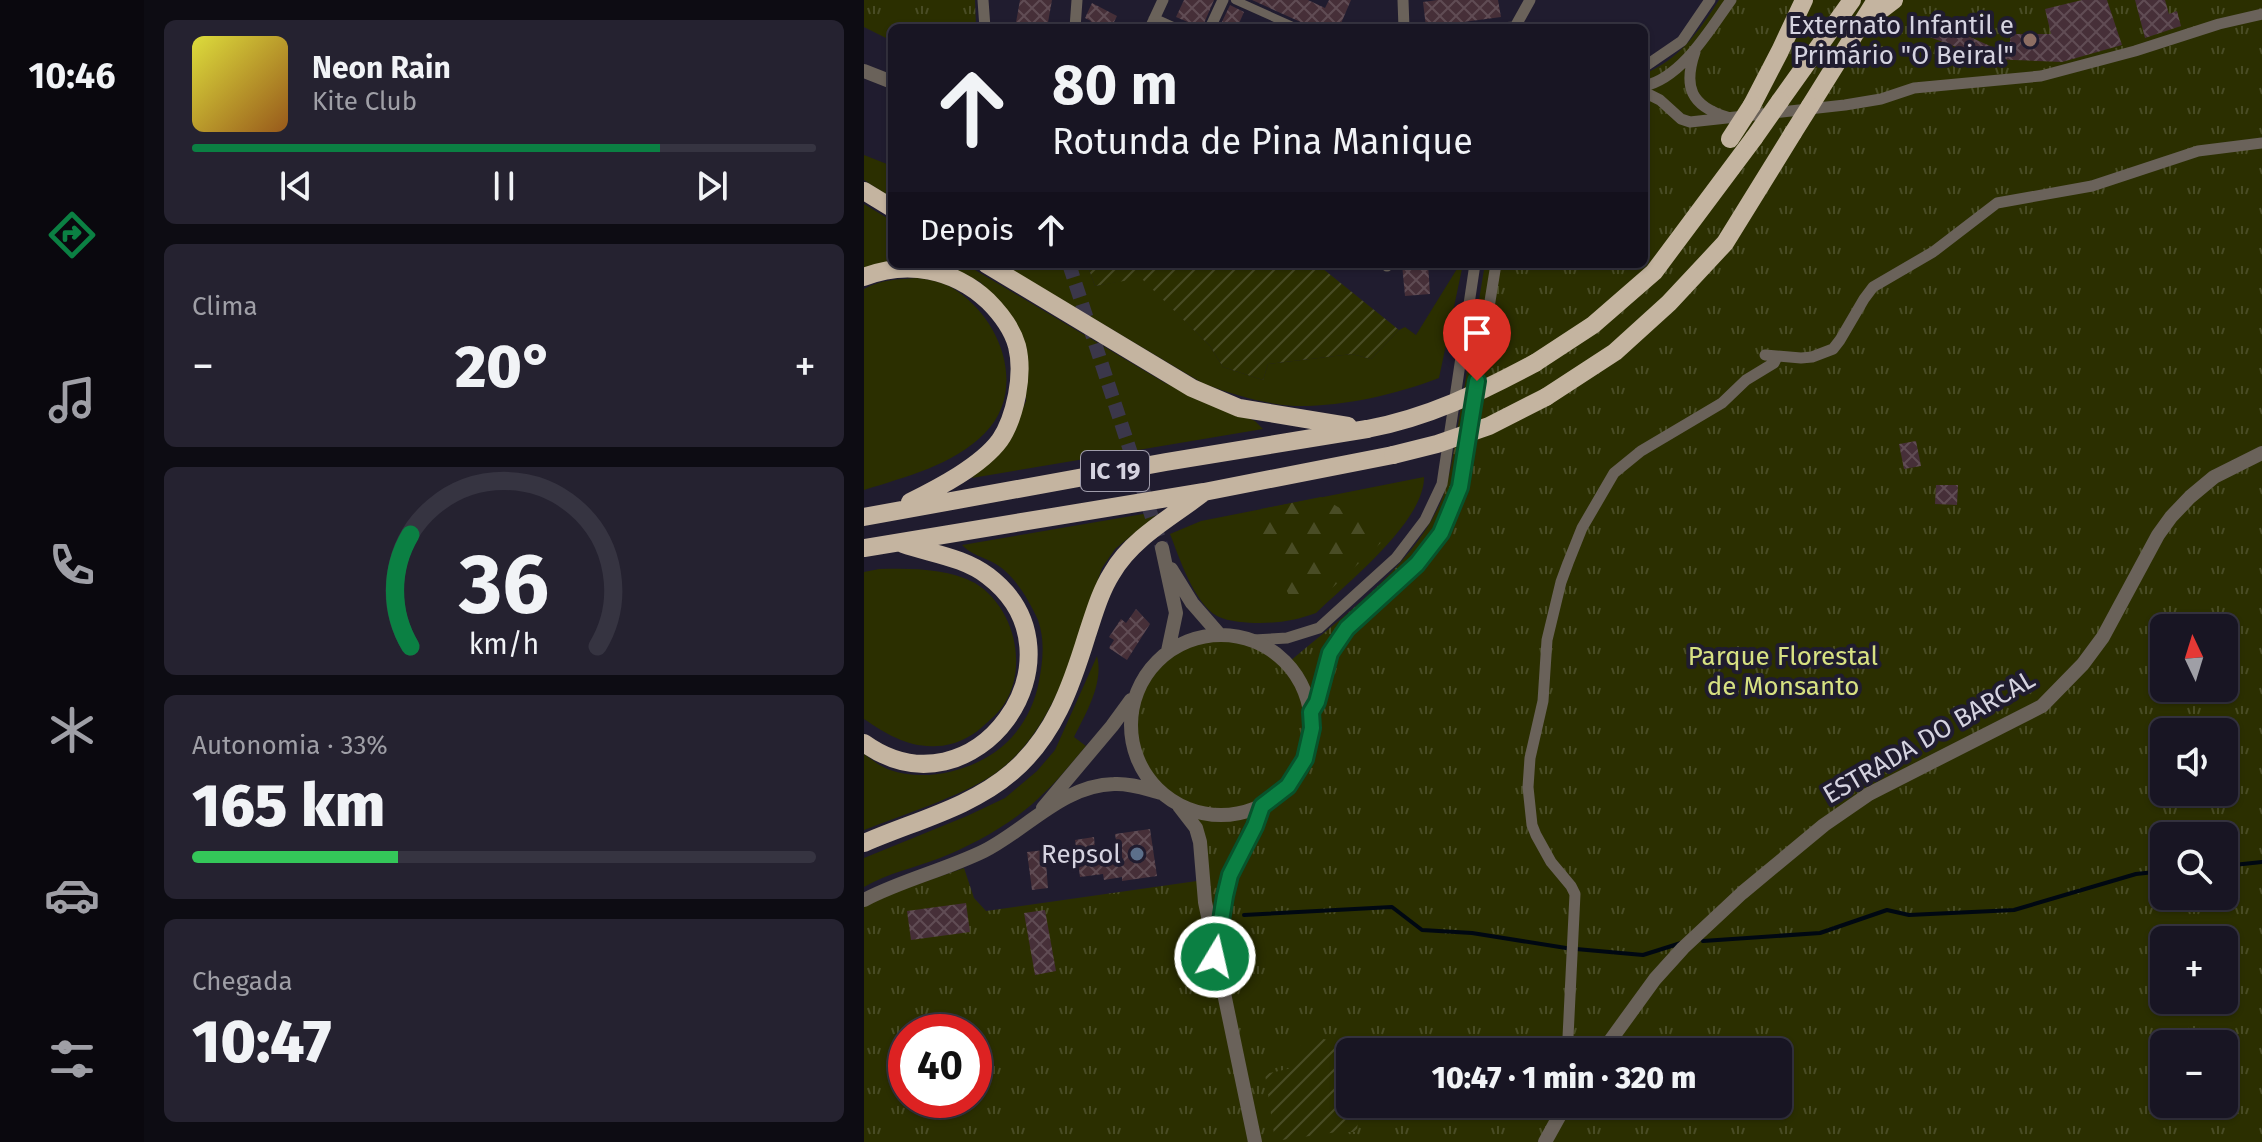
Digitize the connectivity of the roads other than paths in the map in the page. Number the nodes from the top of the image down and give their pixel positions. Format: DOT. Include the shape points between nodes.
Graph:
graph roads {
  1 [pos="983,0"];
  2 [pos="1077,0"];
  3 [pos="1163,0"];
  4 [pos="1223,0"];
  5 [pos="1235,0"];
  6 [pos="1403,0"];
  7 [pos="1710,0"];
  8 [pos="1731,0"];
  9 [pos="1804,0"];
  10 [pos="1852,0"];
  11 [pos="1876,0"];
  12 [pos="1894,0"];
  13 [pos="1524,3"];
  14 [pos="2262,14"];
  15 [pos="985,24"];
  16 [pos="1075,24"];
  17 [pos="1152,24"];
  18 [pos="1212,24"];
  19 [pos="1288,24"];
  20 [pos="1404,24"];
  21 [pos="1516,24"];
  22 [pos="1860,25"];
  23 [pos="1696,48"];
  24 [pos="1648,64"];
  25 [pos="864,71"];
  26 [pos="888,80"];
  27 [pos="1648,84"];
  28 [pos="1648,94"];
  29 [pos="1731,119"];
  30 [pos="2262,143"];
  31 [pos="1718,185"];
  32 [pos="864,191"];
  33 [pos="888,206"];
  34 [pos="993,268"];
  35 [pos="1474,268"];
  36 [pos="1495,268"];
  37 [pos="864,277"];
  38 [pos="1367,429"];
  39 [pos="2262,453"];
  40 [pos="1204,492"];
  41 [pos="864,517"];
  42 [pos="901,543"];
  43 [pos="866,548"];
  44 [pos="1219,634"];
  45 [pos="1254,640"];
  46 [pos="1168,651"];
  47 [pos="1138,690"];
  48 [pos="1311,712"];
  49 [pos="864,743"];
  50 [pos="1162,793"];
  51 [pos="1177,804"];
  52 [pos="1262,806"];
  53 [pos="1036,817"];
  54 [pos="864,843"];
  55 [pos="864,900"];
  56 [pos="1215,957"];
  57 [pos="1570,1038"];
  58 [pos="1612,1038"];
  59 [pos="1558,1118"];
  60 [pos="1255,1142"];
  61 [pos="1545,1142"];
  1 -- 15 [label="street"];
  2 -- 16 [label="street"];
  3 -- 17 [label="street"];
  4 -- 18 [label="street"];
  5 -- 19 [label="street"];
  6 -- 20 [label="street"];
  7 -- 24 [label="street" via="1682,41"];
  8 -- 23 [label="street"];
  9 -- 31 [label="highway, bridge" via="1730,139"];
  10 -- 31 [label="highway, bridge"];
  11 -- 22 [label="highway"];
  12 -- 22 [label="highway"];
  13 -- 21 [label="street"];
  14 -- 29 [label="street" via="2041,76 1914,88 1881,99"];
  22 -- 40 [label="highway, IC 19, bridge" via="1725,243 1615,352 1546,397 1489,426 1437,444"];
  23 -- 27 [label="street" via="1666,77"];
  23 -- 29 [label="street" via="1690,67 1692,94 1709,111"];
  25 -- 26 [label="street"];
  28 -- 29 [label="street" via="1690,122"];
  30 -- 57 [label="street" via="2198,151 2092,186 1997,203 1933,252 1873,287 1833,349 1812,357 1771,356 1774,363 1722,403 1614,473 1582,528 1561,582 1530,758 1532,825 1575,894"];
  31 -- 38 [label="highway, IC 19, bridge" via="1654,272 1593,325 1482,392"];
  32 -- 33 [label="highway"];
  34 -- 38 [label="highway" via="1204,393 1239,408"];
  35 -- 45 [label="street" via="1442,484 1425,520 1396,558 1319,628 1287,638"];
  36 -- 48 [label="street" via="1460,487 1441,533 1417,564 1347,628 1330,653"];
  37 -- 41 [label="highway" via="912,268 946,274 975,289 1003,316 1017,346 1020,377 1014,412 1000,441 945,485"];
  38 -- 41 [label="highway, IC 19"];
  39 -- 58 [label="street, ESTRADA DO BARCAL" via="2214,477 2171,517 2103,637 2042,706 1869,794 1824,825 1683,948"];
  40 -- 42 [label="highway, IC 19"];
  40 -- 54 [label="highway" via="1119,562 1097,604 1063,704 1027,757 966,802"];
  42 -- 43 [label="highway, IC 19"];
  42 -- 49 [label="highway" via="973,565 1002,588 1025,630 1026,679 1015,708 997,730 948,761 900,760"];
  44 -- 45 [label="street"];
  44 -- 46 [label="street"];
  44 -- 46 [label="street" via="1192,603 1164,555 1176,613"];
  45 -- 48 [label="street" via="1292,669"];
  46 -- 47 [label="street"];
  47 -- 50 [label="street" via="1131,714 1134,749 1140,766"];
  47 -- 53 [label="street"];
  48 -- 52 [label="street" via="1310,744 1301,767 1288,786"];
  50 -- 51 [label="street"];
  50 -- 53 [label="street" via="1128,784 1098,786"];
  51 -- 52 [label="street" via="1219,815"];
  51 -- 56 [label="street" via="1200,842"];
  52 -- 56 [label="street" via="1230,875"];
  53 -- 55 [label="street" via="954,865"];
  56 -- 60 [label="street"];
  59 -- 61 [label="street"];
}
